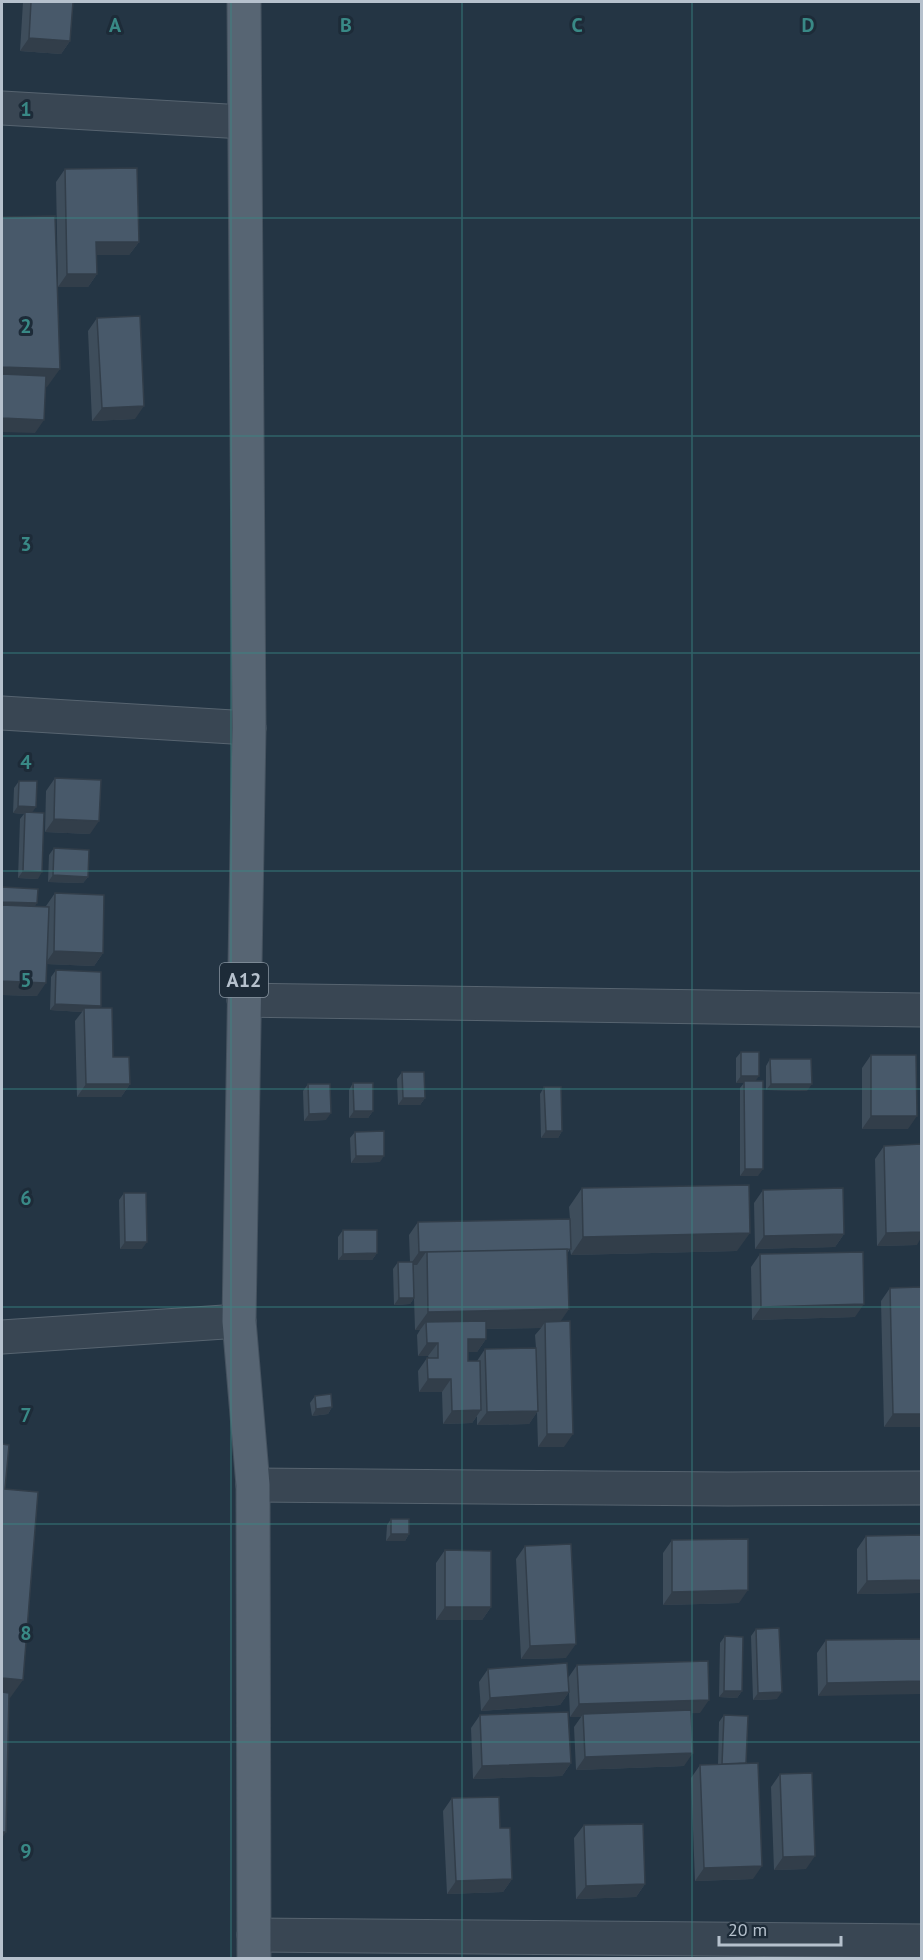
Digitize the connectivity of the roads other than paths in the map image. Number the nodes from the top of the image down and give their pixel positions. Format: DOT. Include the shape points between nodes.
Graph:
graph roads {
  1 [pos="244,2"];
  2 [pos="2,108"];
  3 [pos="244,122"];
  4 [pos="2,713"];
  5 [pos="249,728"];
  6 [pos="244,1000"];
  7 [pos="921,1010"];
  8 [pos="239,1321"];
  9 [pos="2,1337"];
  10 [pos="253,1485"];
  11 [pos="921,1488"];
  12 [pos="921,1941"];
  13 [pos="254,1947"];
  1 -- 3 [label="main road, A12"];
  2 -- 3 [label="street"];
  3 -- 5 [label="main road, A12"];
  4 -- 5 [label="street"];
  5 -- 6 [label="main road, A12"];
  6 -- 7 [label="street"];
  6 -- 8 [label="main road, A12"];
  8 -- 9 [label="street"];
  8 -- 10 [label="main road, A12"];
  10 -- 11 [label="street"];
  10 -- 13 [label="main road, A12"];
  12 -- 13 [label="street"];
}
